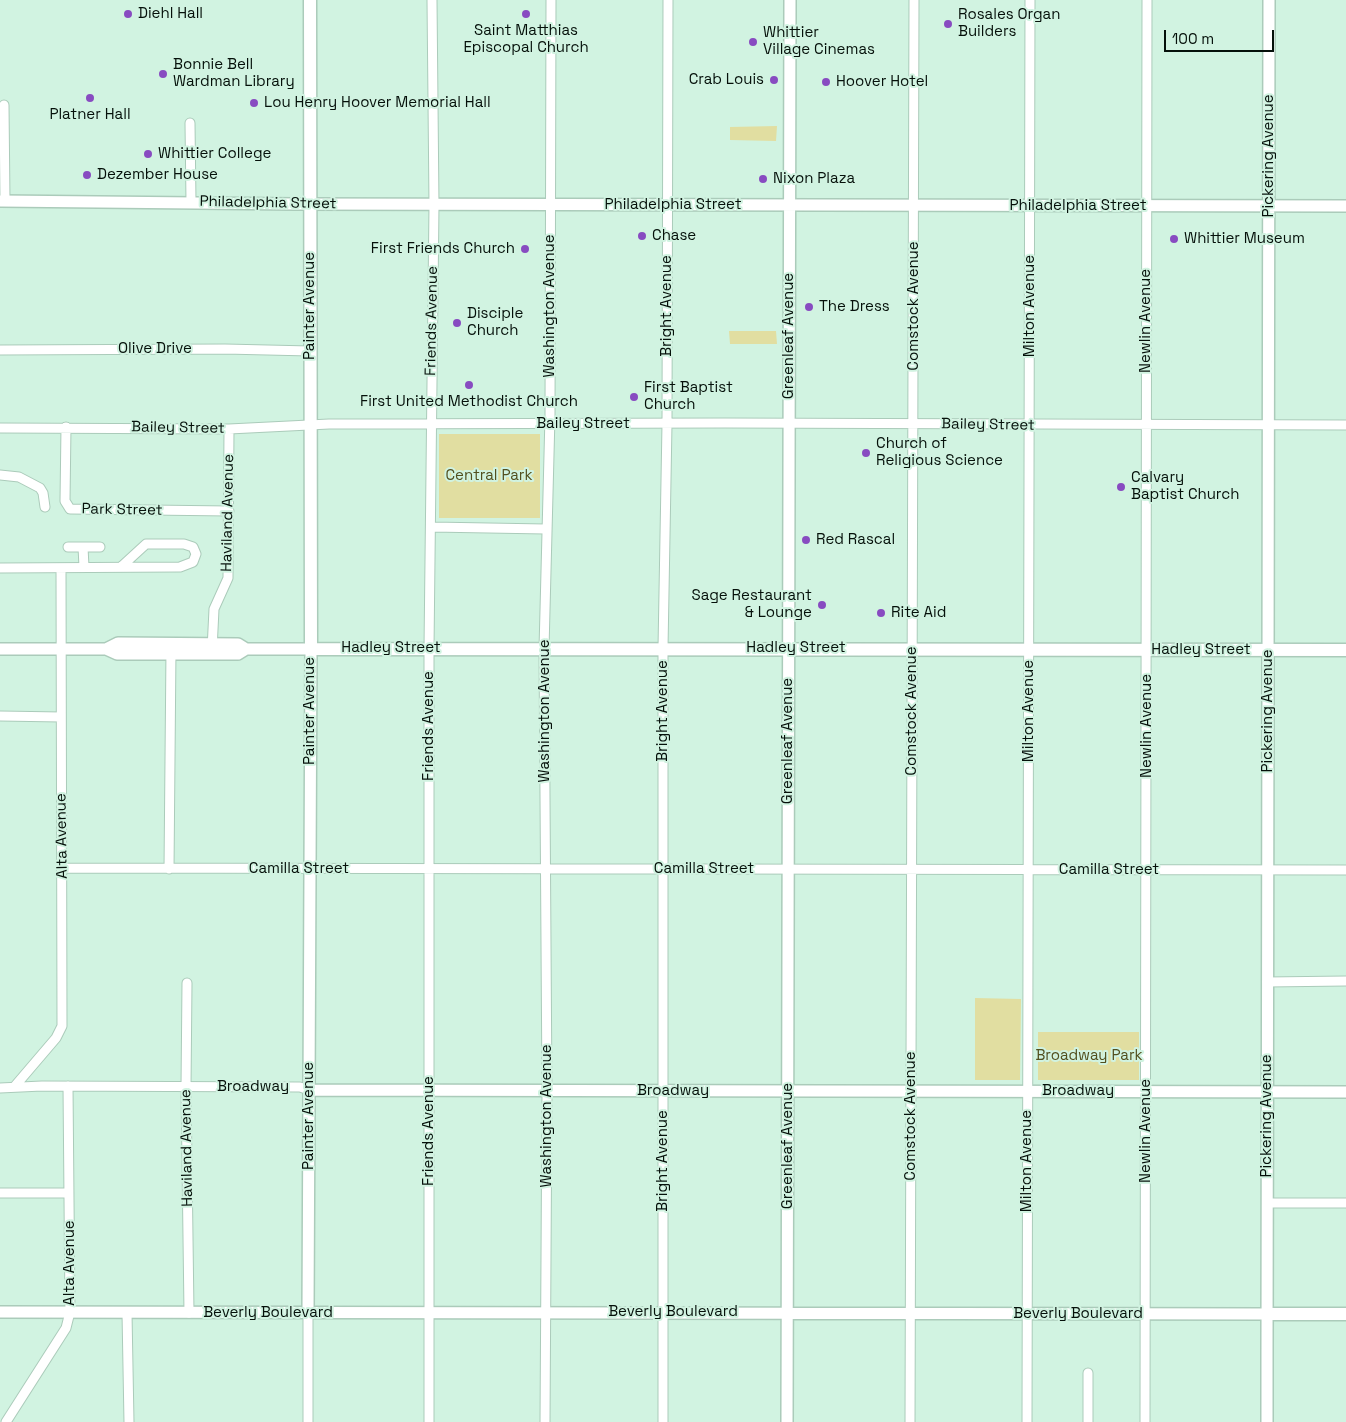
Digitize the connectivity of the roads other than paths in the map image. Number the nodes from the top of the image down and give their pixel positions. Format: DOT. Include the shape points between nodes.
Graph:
graph roads {
  1 [pos="310,0"];
  2 [pos="432,0"];
  3 [pos="551,0"];
  4 [pos="668,0"];
  5 [pos="790,0"];
  6 [pos="914,0"];
  7 [pos="1030,0"];
  8 [pos="1147,0"];
  9 [pos="1269,0"];
  10 [pos="4,105"];
  11 [pos="190,124"];
  12 [pos="3,201"];
  13 [pos="191,202"];
  14 [pos="310,204"];
  15 [pos="434,205"];
  16 [pos="551,205"];
  17 [pos="666,205"];
  18 [pos="789,205"];
  19 [pos="914,205"];
  20 [pos="1030,206"];
  21 [pos="1146,206"];
  22 [pos="1268,206"];
  23 [pos="1346,206"];
  24 [pos="0,350"];
  25 [pos="310,351"];
  26 [pos="789,423"];
  27 [pos="431,424"];
  28 [pos="548,424"];
  29 [pos="667,424"];
  30 [pos="915,424"];
  31 [pos="310,425"];
  32 [pos="1029,426"];
  33 [pos="1147,426"];
  34 [pos="1268,426"];
  35 [pos="1346,426"];
  36 [pos="66,427"];
  37 [pos="0,428"];
  38 [pos="229,429"];
  39 [pos="0,475"];
  40 [pos="45,506"];
  41 [pos="229,511"];
  42 [pos="432,528"];
  43 [pos="545,529"];
  44 [pos="68,547"];
  45 [pos="82,547"];
  46 [pos="100,547"];
  47 [pos="122,566"];
  48 [pos="84,567"];
  49 [pos="0,568"];
  50 [pos="61,568"];
  51 [pos="429,648"];
  52 [pos="663,648"];
  53 [pos="788,648"];
  54 [pos="0,649"];
  55 [pos="61,649"];
  56 [pos="171,649"];
  57 [pos="212,649"];
  58 [pos="311,649"];
  59 [pos="544,649"];
  60 [pos="912,649"];
  61 [pos="1147,649"];
  62 [pos="1029,650"];
  63 [pos="1268,650"];
  64 [pos="1346,650"];
  65 [pos="0,716"];
  66 [pos="61,717"];
  67 [pos="62,868"];
  68 [pos="169,868"];
  69 [pos="310,869"];
  70 [pos="429,869"];
  71 [pos="546,869"];
  72 [pos="664,869"];
  73 [pos="788,869"];
  74 [pos="911,869"];
  75 [pos="1029,869"];
  76 [pos="1147,870"];
  77 [pos="1267,870"];
  78 [pos="1346,870"];
  79 [pos="1346,981"];
  80 [pos="1267,982"];
  81 [pos="187,983"];
  82 [pos="15,1086"];
  83 [pos="68,1086"];
  84 [pos="186,1087"];
  85 [pos="0,1088"];
  86 [pos="309,1090"];
  87 [pos="429,1090"];
  88 [pos="547,1090"];
  89 [pos="662,1091"];
  90 [pos="788,1091"];
  91 [pos="911,1091"];
  92 [pos="1026,1091"];
  93 [pos="1146,1092"];
  94 [pos="1267,1092"];
  95 [pos="1346,1092"];
  96 [pos="0,1193"];
  97 [pos="69,1193"];
  98 [pos="1268,1203"];
  99 [pos="1346,1203"];
  100 [pos="0,1312"];
  101 [pos="70,1312"];
  102 [pos="127,1312"];
  103 [pos="428,1312"];
  104 [pos="546,1312"];
  105 [pos="664,1312"];
  106 [pos="910,1312"];
  107 [pos="189,1313"];
  108 [pos="308,1313"];
  109 [pos="788,1313"];
  110 [pos="1028,1314"];
  111 [pos="1146,1314"];
  112 [pos="1268,1314"];
  113 [pos="1346,1314"];
  114 [pos="1088,1374"];
  115 [pos="12,1412"];
  116 [pos="6,1422"];
  117 [pos="16,1422"];
  118 [pos="129,1422"];
  119 [pos="308,1422"];
  120 [pos="428,1422"];
  121 [pos="544,1422"];
  122 [pos="663,1422"];
  123 [pos="787,1422"];
  124 [pos="910,1422"];
  125 [pos="1027,1422"];
  126 [pos="1088,1422"];
  127 [pos="1145,1422"];
  128 [pos="1267,1422"];
  1 -- 14 [label="main road, Painter Avenue"];
  2 -- 15 [label="street, Friends Avenue"];
  3 -- 16 [label="street, Washington Avenue"];
  4 -- 17 [label="street, Bright Avenue"];
  5 -- 18 [label="street, Greenleaf Avenue"];
  6 -- 19 [label="street, Comstock Avenue"];
  7 -- 20 [label="street, Milton Avenue"];
  8 -- 21 [label="street, Newlin Avenue"];
  9 -- 22 [label="street, Pickering Avenue"];
  10 -- 12 [label="street"];
  11 -- 13 [label="street"];
  12 -- 13 [label="street, Philadelphia Street"];
  13 -- 14 [label="street, Philadelphia Street"];
  14 -- 15 [label="street, Philadelphia Street"];
  14 -- 25 [label="main road, Painter Avenue"];
  15 -- 16 [label="street, Philadelphia Street"];
  15 -- 27 [label="street, Friends Avenue"];
  16 -- 17 [label="street, Philadelphia Street"];
  16 -- 28 [label="street, Washington Avenue"];
  17 -- 18 [label="street, Philadelphia Street"];
  17 -- 29 [label="street, Bright Avenue"];
  18 -- 19 [label="street, Philadelphia Street"];
  18 -- 26 [label="street, Greenleaf Avenue"];
  19 -- 20 [label="street, Philadelphia Street"];
  19 -- 30 [label="street, Comstock Avenue"];
  20 -- 21 [label="street, Philadelphia Street"];
  20 -- 32 [label="street, Milton Avenue"];
  21 -- 22 [label="street, Philadelphia Street"];
  21 -- 33 [label="street, Newlin Avenue"];
  22 -- 23 [label="street, Philadelphia Street"];
  22 -- 34 [label="street, Pickering Avenue"];
  24 -- 25 [label="street, Olive Drive"];
  25 -- 31 [label="main road, Painter Avenue"];
  26 -- 29 [label="street, Bailey Street"];
  26 -- 30 [label="street, Bailey Street"];
  26 -- 53 [label="street, Greenleaf Avenue"];
  27 -- 28 [label="street, Bailey Street"];
  27 -- 31 [label="street, Bailey Street"];
  27 -- 42 [label="street, Friends Avenue"];
  28 -- 29 [label="street, Bailey Street"];
  28 -- 43 [label="street, Washington Avenue"];
  29 -- 52 [label="street, Bright Avenue"];
  30 -- 32 [label="street, Bailey Street"];
  30 -- 60 [label="street, Comstock Avenue"];
  31 -- 38 [label="street, Bailey Street"];
  31 -- 58 [label="main road, Painter Avenue"];
  32 -- 33 [label="street, Bailey Street"];
  32 -- 62 [label="street, Milton Avenue"];
  33 -- 34 [label="street, Bailey Street"];
  33 -- 61 [label="street, Newlin Avenue"];
  34 -- 35 [label="street, Bailey Street"];
  34 -- 63 [label="street, Pickering Avenue"];
  36 -- 37 [label="street, Bailey Street"];
  36 -- 38 [label="street, Bailey Street"];
  36 -- 41 [label="street, Park Street" via="65,501 70,509"];
  38 -- 41 [label="street, Haviland Avenue"];
  39 -- 40 [label="street" via="12,475 40,488"];
  41 -- 57 [label="street, Haviland Avenue" via="228,578 214,608"];
  42 -- 43 [label="street"];
  42 -- 51 [label="street, Friends Avenue"];
  43 -- 59 [label="street, Washington Avenue"];
  44 -- 45 [label="street"];
  45 -- 46 [label="street"];
  45 -- 48 [label="street"];
  47 -- 47 [label="street" via="180,567 193,562 195,550 184,544 146,544"];
  47 -- 48 [label="street"];
  48 -- 50 [label="street"];
  49 -- 50 [label="street"];
  50 -- 55 [label="street, Alta Avenue"];
  51 -- 58 [label="main road, Hadley Street"];
  51 -- 59 [label="main road, Hadley Street"];
  51 -- 70 [label="street, Friends Avenue"];
  52 -- 53 [label="main road, Hadley Street"];
  52 -- 59 [label="main road, Hadley Street"];
  52 -- 72 [label="street, Bright Avenue"];
  53 -- 60 [label="main road, Hadley Street"];
  53 -- 73 [label="street, Greenleaf Avenue"];
  54 -- 55 [label="street, Hadley Street"];
  55 -- 56 [label="street, Hadley Street" via="106,649 118,643"];
  55 -- 66 [label="street, Alta Avenue"];
  56 -- 57 [label="street, Hadley Street"];
  56 -- 68 [label="street"];
  57 -- 58 [label="street, Hadley Street" via="238,644 246,649"];
  58 -- 69 [label="street, Painter Avenue"];
  59 -- 71 [label="street, Washington Avenue"];
  60 -- 62 [label="main road, Hadley Street"];
  60 -- 74 [label="street, Comstock Avenue"];
  61 -- 62 [label="main road, Hadley Street"];
  61 -- 63 [label="main road, Hadley Street"];
  61 -- 76 [label="street, Newlin Avenue"];
  62 -- 75 [label="street, Milton Avenue"];
  63 -- 64 [label="main road, Hadley Street"];
  63 -- 77 [label="street, Pickering Avenue"];
  65 -- 66 [label="street"];
  66 -- 67 [label="street, Alta Avenue"];
  67 -- 68 [label="street, Camilla Street"];
  67 -- 82 [label="street, Alta Avenue" via="62,1026 56,1038"];
  68 -- 69 [label="street, Camilla Street"];
  69 -- 70 [label="street, Camilla Street"];
  69 -- 86 [label="street, Painter Avenue"];
  70 -- 71 [label="street, Camilla Street"];
  70 -- 87 [label="street, Friends Avenue"];
  71 -- 72 [label="street, Camilla Street"];
  71 -- 88 [label="street, Washington Avenue"];
  72 -- 73 [label="street, Camilla Street"];
  72 -- 89 [label="street, Bright Avenue"];
  73 -- 74 [label="street, Camilla Street"];
  73 -- 90 [label="street, Greenleaf Avenue"];
  74 -- 75 [label="street, Camilla Street"];
  74 -- 91 [label="street, Comstock Avenue"];
  75 -- 76 [label="street, Camilla Street"];
  75 -- 92 [label="street, Milton Avenue"];
  76 -- 77 [label="street, Camilla Street"];
  76 -- 93 [label="street, Newlin Avenue"];
  77 -- 78 [label="street, Camilla Street"];
  77 -- 80 [label="street, Pickering Avenue"];
  79 -- 80 [label="street"];
  80 -- 94 [label="street, Pickering Avenue"];
  81 -- 84 [label="street, Haviland Avenue"];
  82 -- 83 [label="street, Broadway"];
  82 -- 85 [label="street, Broadway"];
  83 -- 84 [label="street, Broadway"];
  83 -- 97 [label="street, Alta Avenue"];
  84 -- 86 [label="street, Broadway" via="300,1087"];
  84 -- 107 [label="street, Haviland Avenue"];
  86 -- 87 [label="street, Broadway"];
  86 -- 108 [label="street, Painter Avenue"];
  87 -- 88 [label="street, Broadway"];
  87 -- 103 [label="street, Friends Avenue"];
  88 -- 89 [label="street, Broadway"];
  88 -- 104 [label="street, Washington Avenue"];
  89 -- 90 [label="street, Broadway"];
  89 -- 105 [label="street, Bright Avenue"];
  90 -- 91 [label="street, Broadway"];
  90 -- 109 [label="street, Greenleaf Avenue"];
  91 -- 92 [label="street, Broadway"];
  91 -- 106 [label="street, Comstock Avenue"];
  92 -- 93 [label="street, Broadway"];
  92 -- 110 [label="street, Milton Avenue"];
  93 -- 94 [label="street, Broadway"];
  93 -- 111 [label="street, Newlin Avenue"];
  94 -- 95 [label="street, Broadway"];
  94 -- 98 [label="street, Pickering Avenue"];
  96 -- 97 [label="street"];
  97 -- 101 [label="street, Alta Avenue"];
  98 -- 99 [label="street"];
  98 -- 112 [label="street, Pickering Avenue"];
  100 -- 101 [label="street, Beverly Boulevard"];
  101 -- 102 [label="street, Beverly Boulevard"];
  101 -- 115 [label="street, Alta Avenue" via="66,1328"];
  102 -- 107 [label="street, Beverly Boulevard"];
  102 -- 118 [label="street"];
  103 -- 104 [label="street, Beverly Boulevard"];
  103 -- 108 [label="street, Beverly Boulevard"];
  103 -- 120 [label="street, Friends Avenue"];
  104 -- 105 [label="street, Beverly Boulevard"];
  104 -- 121 [label="street, Washington Avenue"];
  105 -- 109 [label="street, Beverly Boulevard"];
  105 -- 122 [label="street, Bright Avenue"];
  106 -- 109 [label="street, Beverly Boulevard"];
  106 -- 110 [label="street, Beverly Boulevard"];
  106 -- 124 [label="street, Comstock Avenue"];
  107 -- 108 [label="street, Beverly Boulevard"];
  108 -- 119 [label="street, Painter Avenue"];
  109 -- 123 [label="street, Greenleaf Avenue"];
  110 -- 111 [label="street, Beverly Boulevard"];
  110 -- 125 [label="street, Milton Avenue"];
  111 -- 112 [label="street, Beverly Boulevard"];
  111 -- 127 [label="street, Newlin Avenue"];
  112 -- 113 [label="main road, Beverly Boulevard"];
  112 -- 128 [label="street, Pickering Avenue"];
  114 -- 126 [label="street"];
  115 -- 116 [label="street, Alta Avenue"];
  115 -- 117 [label="street"];
}
